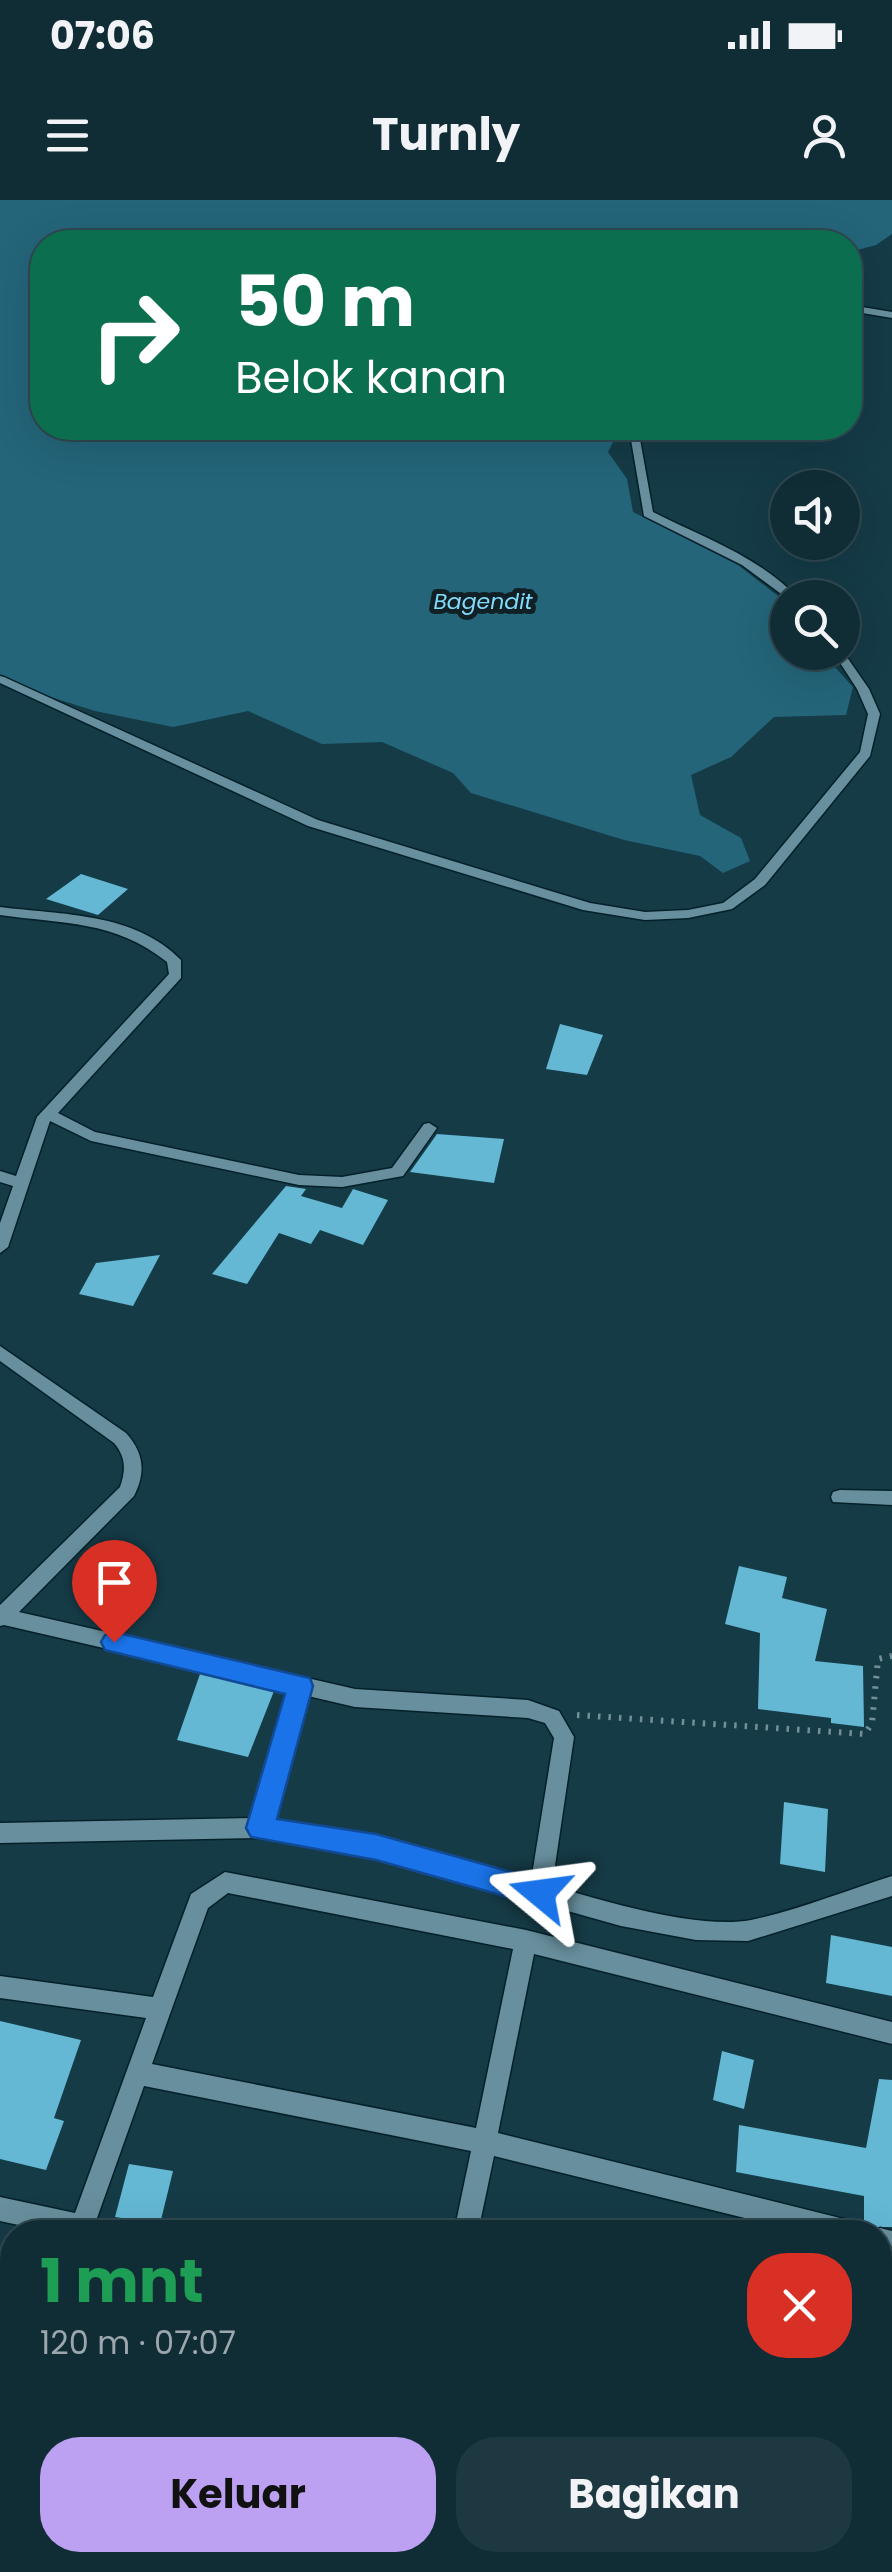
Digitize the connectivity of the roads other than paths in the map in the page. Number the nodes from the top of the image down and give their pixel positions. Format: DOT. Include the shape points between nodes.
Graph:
graph roads {
  1 [pos="862,311"];
  2 [pos="892,317"];
  3 [pos="881,328"];
  4 [pos="635,440"];
  5 [pos="772,580"];
  6 [pos="851,670"];
  7 [pos="0,679"];
  8 [pos="0,911"];
  9 [pos="48,1114"];
  10 [pos="429,1128"];
  11 [pos="0,1176"];
  12 [pos="22,1183"];
  13 [pos="0,1247"];
  14 [pos="0,1352"];
  15 [pos="840,1497"];
  16 [pos="892,1498"];
  17 [pos="1,1617"];
  18 [pos="300,1686"];
  19 [pos="260,1828"];
  20 [pos="0,1834"];
  21 [pos="892,1886"];
  22 [pos="540,1893"];
  23 [pos="526,1941"];
  24 [pos="0,1987"];
  25 [pos="160,2009"];
  26 [pos="892,2033"];
  27 [pos="137,2073"];
  28 [pos="487,2142"];
  29 [pos="0,2209"];
  30 [pos="42,2220"];
  31 [pos="85,2220"];
  32 [pos="469,2220"];
  33 [pos="800,2220"];
  1 -- 2 [label="street"];
  2 -- 3 [label="street"];
  4 -- 5 [label="street" via="648,514"];
  6 -- 7 [label="street" via="874,714 866,752 760,882 727,906 645,916 588,908 312,823"];
  8 -- 9 [label="street" via="120,926 174,960 176,975"];
  9 -- 10 [label="street" via="91,1136 315,1182 397,1172"];
  9 -- 12 [label="street"];
  11 -- 12 [label="street"];
  12 -- 13 [label="street"];
  14 -- 17 [label="street" via="129,1446 135,1473 128,1490"];
  15 -- 16 [label="street"];
  17 -- 18 [label="street"];
  18 -- 19 [label="street"];
  18 -- 22 [label="street" via="355,1698 541,1712 559,1723 564,1737"];
  19 -- 20 [label="street"];
  19 -- 22 [label="street" via="376,1847"];
  21 -- 22 [label="street" via="748,1931 696,1930"];
  23 -- 25 [label="street" via="225,1882 199,1901"];
  23 -- 26 [label="street"];
  23 -- 28 [label="street"];
  24 -- 25 [label="street"];
  25 -- 27 [label="street"];
  27 -- 28 [label="street"];
  27 -- 31 [label="street"];
  28 -- 32 [label="street"];
  28 -- 33 [label="street"];
  29 -- 30 [label="street"];
}
